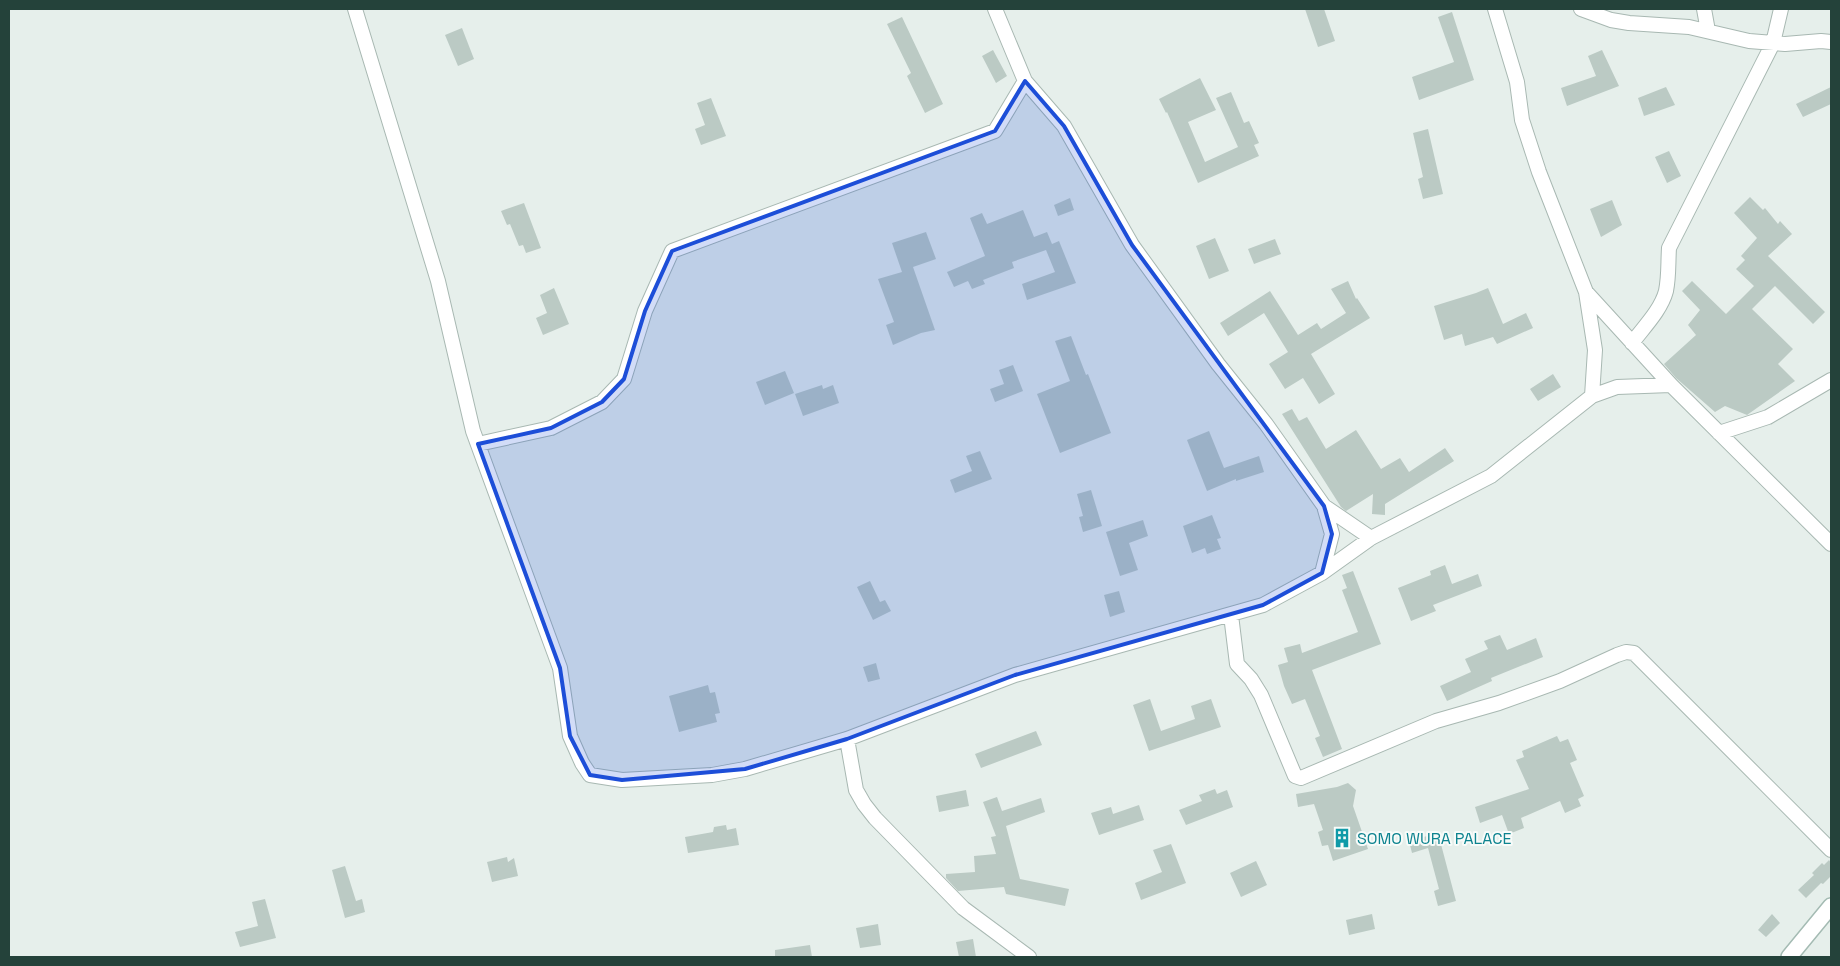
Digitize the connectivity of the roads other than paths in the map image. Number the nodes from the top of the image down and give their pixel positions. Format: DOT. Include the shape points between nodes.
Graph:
graph roads {
  1 [pos="355,9"];
  2 [pos="995,9"];
  3 [pos="1495,9"];
  4 [pos="1580,9"];
  5 [pos="1704,9"];
  6 [pos="1781,9"];
  7 [pos="1708,31"];
  8 [pos="1831,42"];
  9 [pos="1773,43"];
  10 [pos="1025,81"];
  11 [pos="1586,292"];
  12 [pos="1632,343"];
  13 [pos="1831,380"];
  14 [pos="1671,385"];
  15 [pos="1592,396"];
  16 [pos="1719,432"];
  17 [pos="478,444"];
  18 [pos="1324,506"];
  19 [pos="1371,538"];
  20 [pos="1831,544"];
  21 [pos="1322,573"];
  22 [pos="1231,615"];
  23 [pos="847,739"];
  24 [pos="1831,850"];
  25 [pos="1831,906"];
  26 [pos="1029,957"];
  27 [pos="1789,957"];
  1 -- 17 [label="street" via="438,281"];
  2 -- 10 [label="street"];
  3 -- 11 [label="street" via="1517,82 1522,120"];
  4 -- 7 [label="street" via="1611,20"];
  5 -- 7 [label="street"];
  6 -- 9 [label="street"];
  7 -- 9 [label="street"];
  8 -- 9 [label="street"];
  9 -- 12 [label="street" via="1669,248 1665,293 1654,315"];
  10 -- 17 [label="street" via="995,131 672,251 645,311 624,379 602,402 551,428"];
  10 -- 18 [label="street" via="1064,126 1132,245"];
  11 -- 12 [label="street"];
  11 -- 15 [label="street" via="1595,350"];
  12 -- 14 [label="street"];
  13 -- 16 [label="street" via="1768,417"];
  14 -- 15 [label="street" via="1617,387"];
  14 -- 16 [label="street"];
  15 -- 19 [label="street" via="1491,476"];
  16 -- 20 [label="street"];
  17 -- 23 [label="street" via="560,668 570,736 590,775 622,780 712,775 746,769"];
  18 -- 19 [label="street"];
  18 -- 21 [label="street" via="1332,534"];
  19 -- 21 [label="street"];
  21 -- 22 [label="street" via="1263,606"];
  22 -- 23 [label="street" via="1015,676"];
  22 -- 24 [label="street" via="1238,664 1261,695 1295,776 1301,778 1436,721 1560,681 1617,655 1634,653"];
  23 -- 26 [label="street" via="856,790 875,818 962,908"];
  25 -- 27 [label="street"];
}
